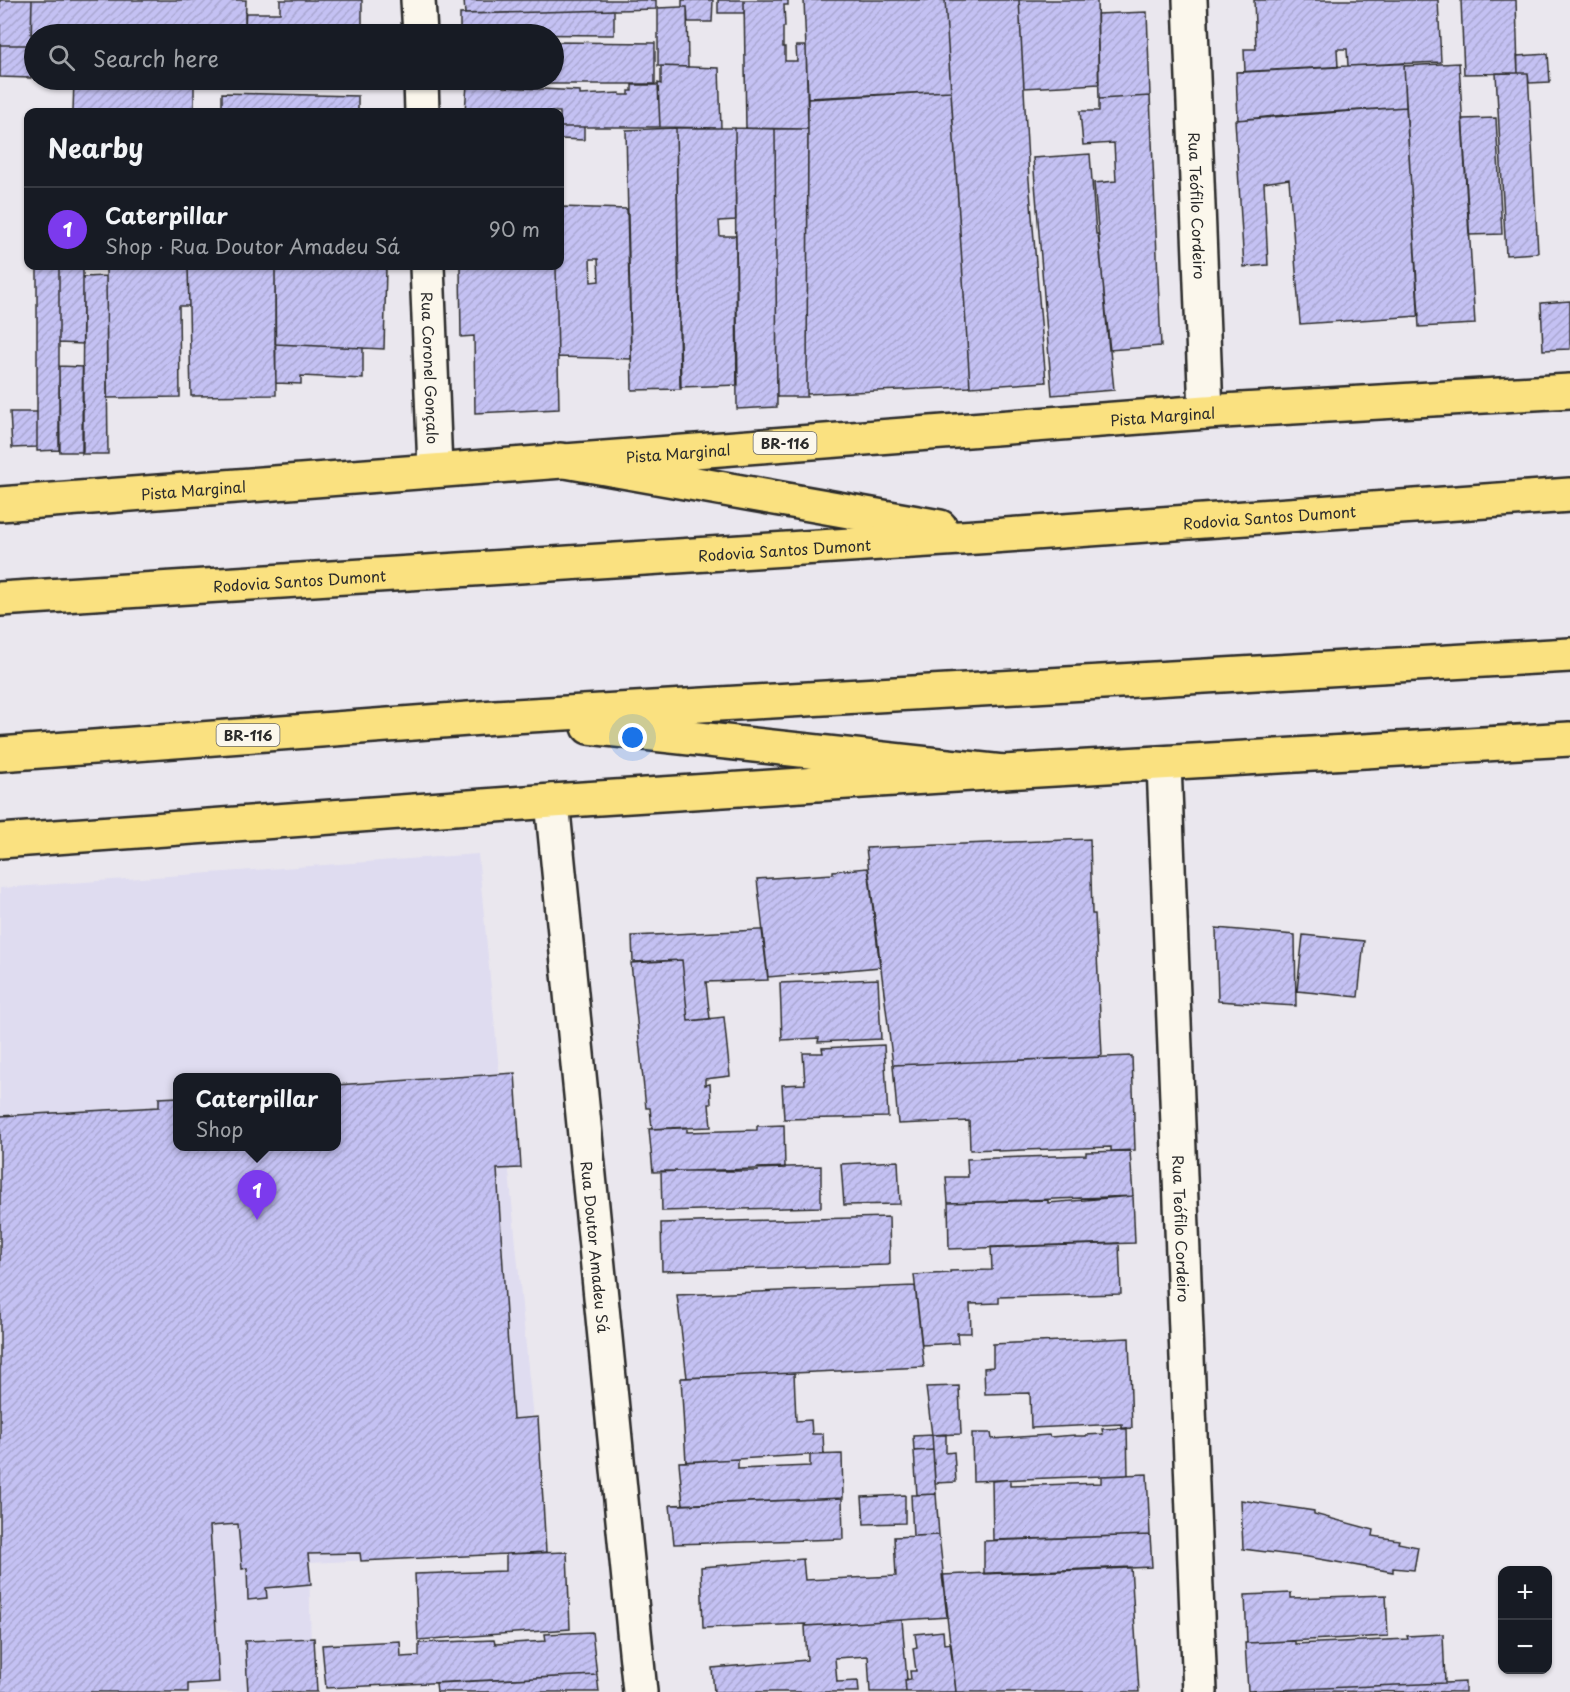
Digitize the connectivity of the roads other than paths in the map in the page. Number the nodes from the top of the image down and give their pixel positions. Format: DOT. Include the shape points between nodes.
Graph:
graph roads {
  1 [pos="418,0"];
  2 [pos="1190,0"];
  3 [pos="419,24"];
  4 [pos="421,90"];
  5 [pos="422,108"];
  6 [pos="428,270"];
  7 [pos="1570,391"];
  8 [pos="1206,412"];
  9 [pos="560,460"];
  10 [pos="435,469"];
  11 [pos="1570,495"];
  12 [pos="0,504"];
  13 [pos="992,536"];
  14 [pos="0,599"];
  15 [pos="1570,656"];
  16 [pos="495,717"];
  17 [pos="1570,739"];
  18 [pos="0,754"];
  19 [pos="1164,764"];
  20 [pos="1003,772"];
  21 [pos="552,801"];
  22 [pos="0,841"];
  23 [pos="640,1692"];
  24 [pos="1200,1692"];
  1 -- 3 [label="street"];
  2 -- 8 [label="street, Rua Teófilo Cordeiro"];
  4 -- 5 [label="street"];
  6 -- 10 [label="street, Rua Coronel Gonçalo"];
  7 -- 8 [label="main road, Pista Marginal / BR-116"];
  8 -- 9 [label="main road, Pista Marginal / BR-116"];
  9 -- 10 [label="main road, Pista Marginal / BR-116"];
  9 -- 13 [label="main road"];
  10 -- 12 [label="main road, Pista Marginal / BR-116"];
  11 -- 13 [label="main road, Rodovia Santos Dumont"];
  13 -- 14 [label="main road, Rodovia Santos Dumont"];
  15 -- 16 [label="main road, BR-116"];
  16 -- 18 [label="main road, BR-116"];
  16 -- 20 [label="main road"];
  17 -- 19 [label="main road"];
  19 -- 20 [label="main road"];
  19 -- 24 [label="street, Rua Teófilo Cordeiro"];
  20 -- 21 [label="main road"];
  21 -- 22 [label="main road"];
  21 -- 23 [label="street, Rua Doutor Amadeu Sá"];
}
